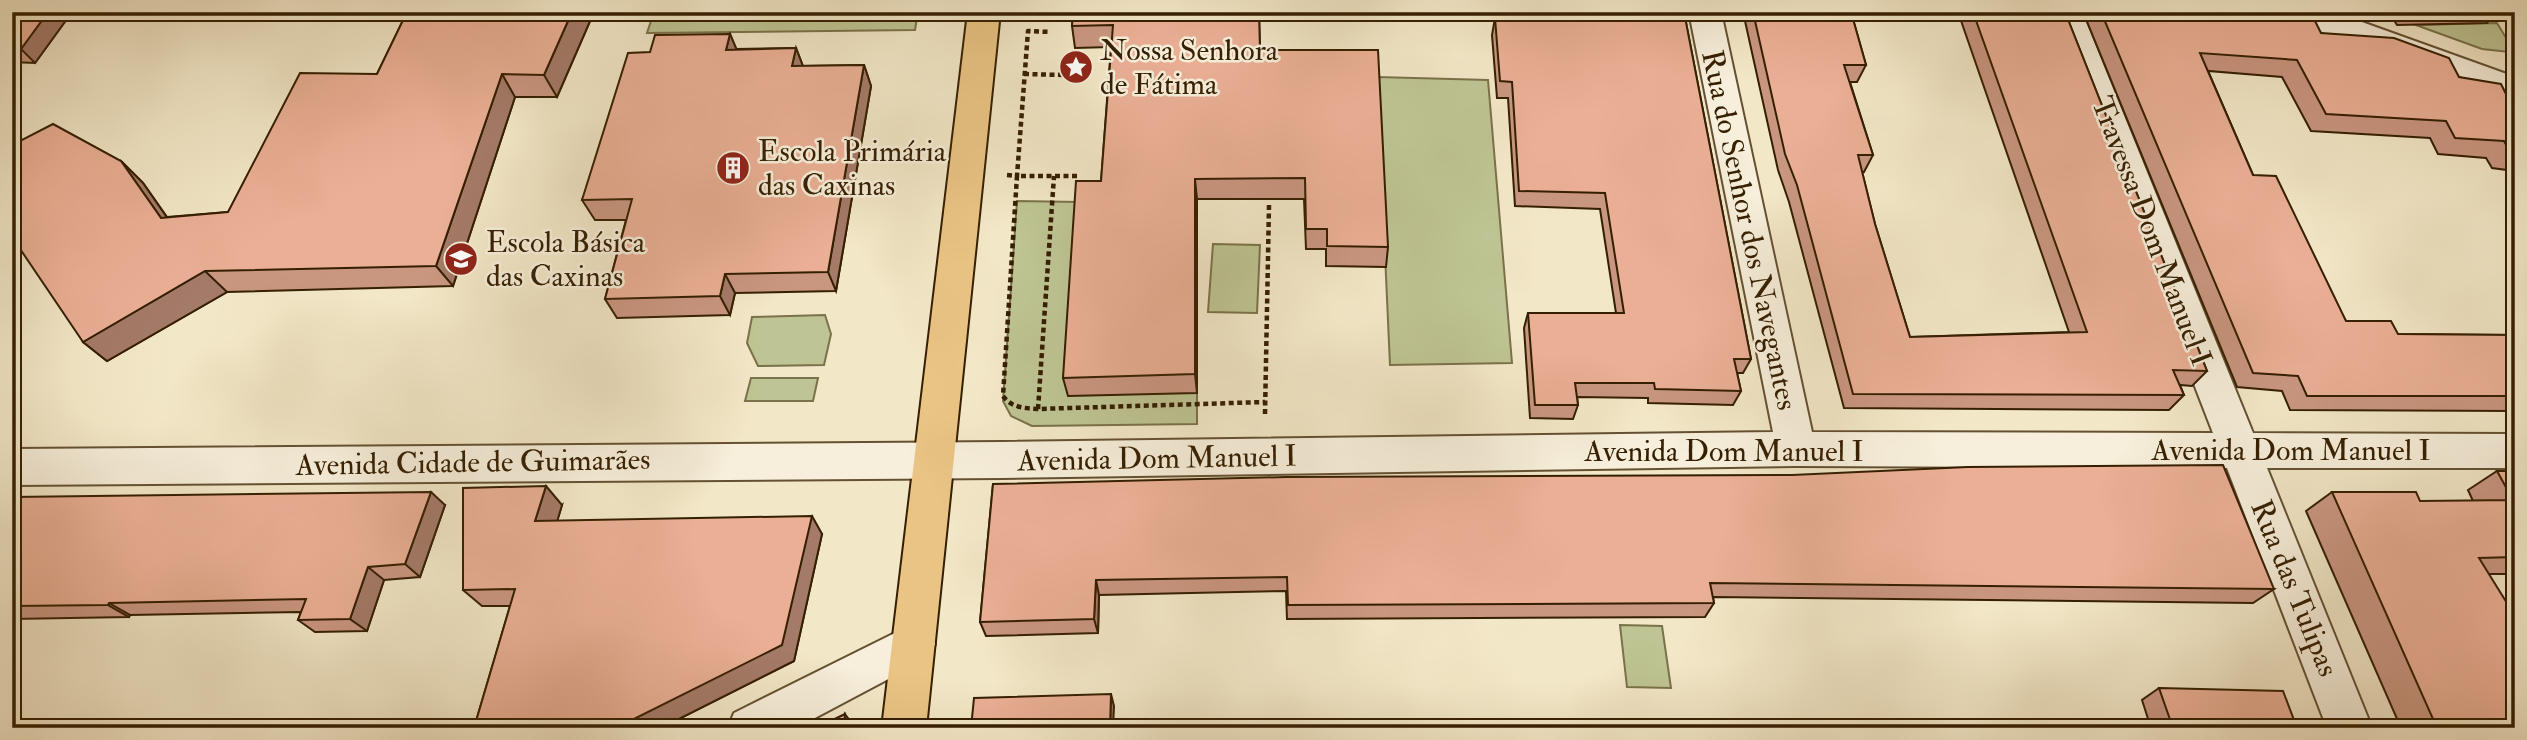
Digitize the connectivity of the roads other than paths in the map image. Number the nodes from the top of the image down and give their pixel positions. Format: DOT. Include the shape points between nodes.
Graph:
graph roads {
  1 [pos="984,12"];
  2 [pos="1704,12"];
  3 [pos="2066,12"];
  4 [pos="2300,12"];
  5 [pos="2515,90"];
  6 [pos="1796,449"];
  7 [pos="2238,450"];
  8 [pos="2515,452"];
  9 [pos="934,459"];
  10 [pos="12,467"];
  11 [pos="913,644"];
  12 [pos="750,728"];
  13 [pos="904,728"];
  14 [pos="2350,728"];
  1 -- 9 [label="main road"];
  2 -- 6 [label="street, Rua do Senhor dos Navegantes"];
  3 -- 7 [label="street, Travessa Dom Manuel I"];
  4 -- 5 [label="street"];
  6 -- 7 [label="street, Avenida Dom Manuel I"];
  6 -- 9 [label="street, Avenida Dom Manuel I"];
  7 -- 8 [label="street, Avenida Dom Manuel I"];
  7 -- 14 [label="street, Rua das Tulipas"];
  9 -- 10 [label="street, Avenida Cidade de Guimarães"];
  9 -- 11 [label="main road"];
  11 -- 12 [label="street"];
  11 -- 13 [label="main road"];
}
